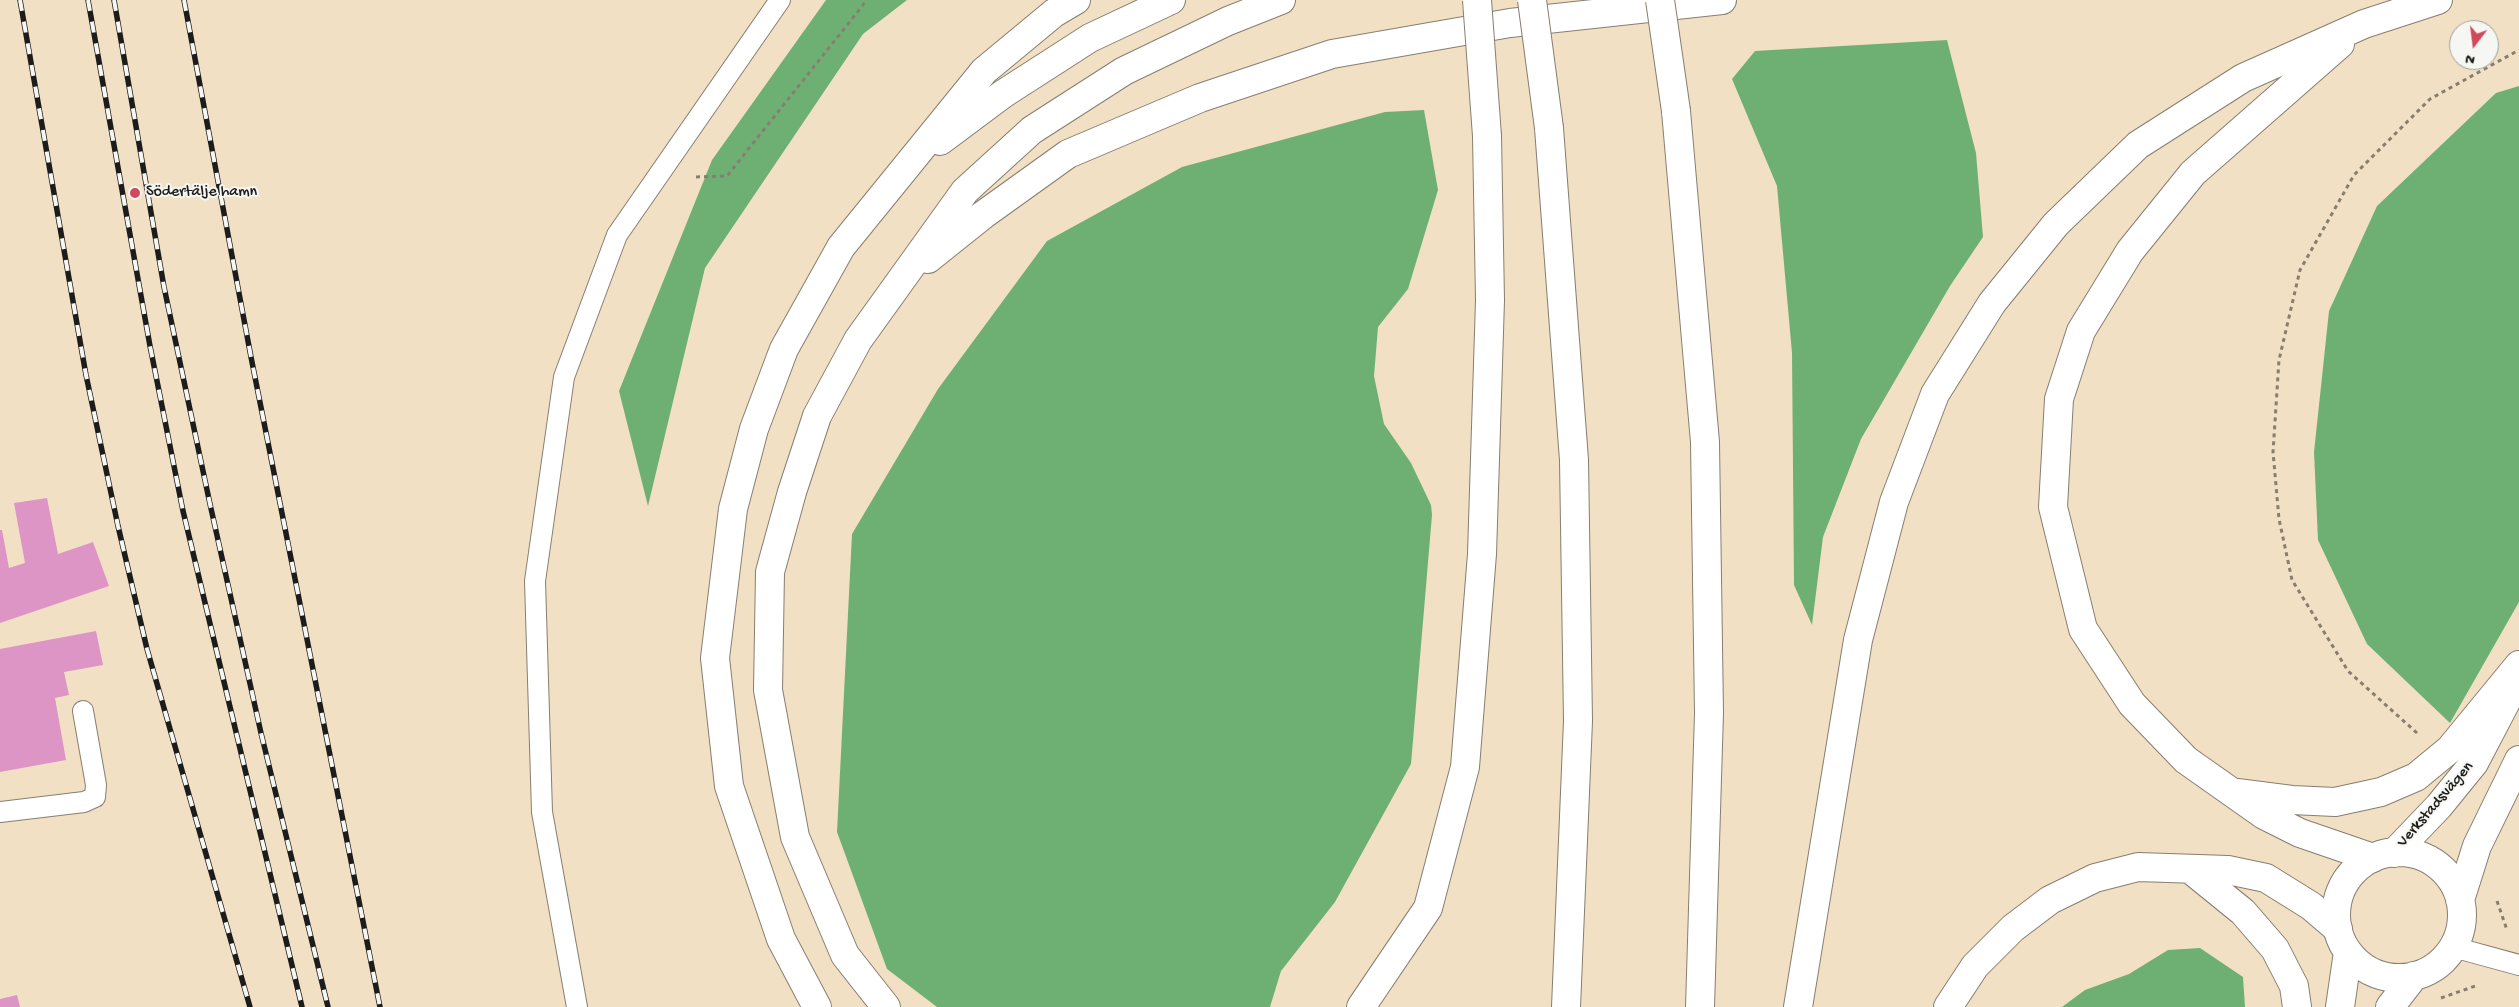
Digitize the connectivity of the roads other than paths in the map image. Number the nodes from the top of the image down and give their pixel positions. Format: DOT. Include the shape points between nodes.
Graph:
graph roads {
  1 [pos="780,0"];
  2 [pos="1076,0"];
  3 [pos="1171,0"];
  4 [pos="1281,0"];
  5 [pos="1477,0"];
  6 [pos="1532,0"];
  7 [pos="1660,0"];
  8 [pos="1722,0"];
  9 [pos="2438,0"];
  10 [pos="2364,24"];
  11 [pos="906,166"];
  12 [pos="901,280"];
  13 [pos="2519,665"];
  14 [pos="2519,677"];
  15 [pos="83,711"];
  16 [pos="2519,760"];
  17 [pos="2232,792"];
  18 [pos="0,812"];
  19 [pos="2383,856"];
  20 [pos="2190,869"];
  21 [pos="2460,900"];
  22 [pos="2343,940"];
  23 [pos="2453,947"];
  24 [pos="2519,965"];
  25 [pos="2414,976"];
  26 [pos="577,1007"];
  27 [pos="817,1007"];
  28 [pos="886,1007"];
  29 [pos="1361,1007"];
  30 [pos="1566,1007"];
  31 [pos="1700,1007"];
  32 [pos="1798,1007"];
  33 [pos="1948,1007"];
  34 [pos="2297,1007"];
  35 [pos="2340,1007"];
  36 [pos="2390,1007"];
  1 -- 26 [label="lane" via="617,235 564,377 535,580 542,812"];
  2 -- 11 [label="main road" via="1054,13 984,71"];
  3 -- 11 [label="main road" via="1090,38 1003,94"];
  4 -- 12 [label="main road" via="1228,21 1124,71 1032,130 966,191"];
  5 -- 29 [label="main road, bridge" via="1487,136 1490,300 1482,554 1465,767 1428,908"];
  6 -- 30 [label="main road, bridge" via="1548,128 1574,460 1578,721"];
  7 -- 31 [label="main road, bridge" via="1676,111 1705,442 1709,713"];
  8 -- 12 [label="main road" via="1510,22 1332,54 1200,98 1068,154"];
  9 -- 10 [label="main road"];
  10 -- 17 [label="main road" via="2193,173 2130,251 2082,331 2059,399 2053,507 2083,629 2132,704 2186,760"];
  10 -- 32 [label="main road" via="2243,78 2138,145 2056,224 1992,303 1935,394 1894,502 1858,640"];
  11 -- 27 [label="main road" via="841,247 784,348 754,429 733,509 715,658 729,786 781,938"];
  12 -- 28 [label="main road" via="858,340 817,416 770,572 768,690 795,837 845,955"];
  13 -- 17 [label="main road" via="2450,749 2416,777 2381,792 2335,802"];
  14 -- 19 [label="main road, Verkstadsvägen" via="2474,763 2439,806"];
  15 -- 18 [label="lane" via="96,785 95,797 84,802"];
  16 -- 21 [label="main road, Verkstadsvägen" via="2477,846"];
  17 -- 19 [label="main road" via="2264,815 2300,833"];
  19 -- 21 [label="main road, Verkstadsvägen" via="2419,856 2436,864 2449,878"];
  19 -- 22 [label="main road, Verkstadsvägen" via="2362,864 2346,882 2337,904"];
  20 -- 22 [label="main road" via="2228,870 2266,878 2311,906"];
  20 -- 33 [label="main road" via="2138,867 2095,878 2050,900 2013,928 1975,966"];
  20 -- 34 [label="main road" via="2243,912 2275,948 2294,986"];
  21 -- 23 [label="main road, Verkstadsvägen" via="2461,924"];
  22 -- 25 [label="main road, Verkstadsvägen" via="2356,962 2378,974"];
  22 -- 35 [label="main road, Verkstadsvägen"];
  23 -- 24 [label="lane"];
  23 -- 25 [label="main road, Verkstadsvägen" via="2436,966"];
  25 -- 36 [label="main road, Verkstadsvägen"];
}
